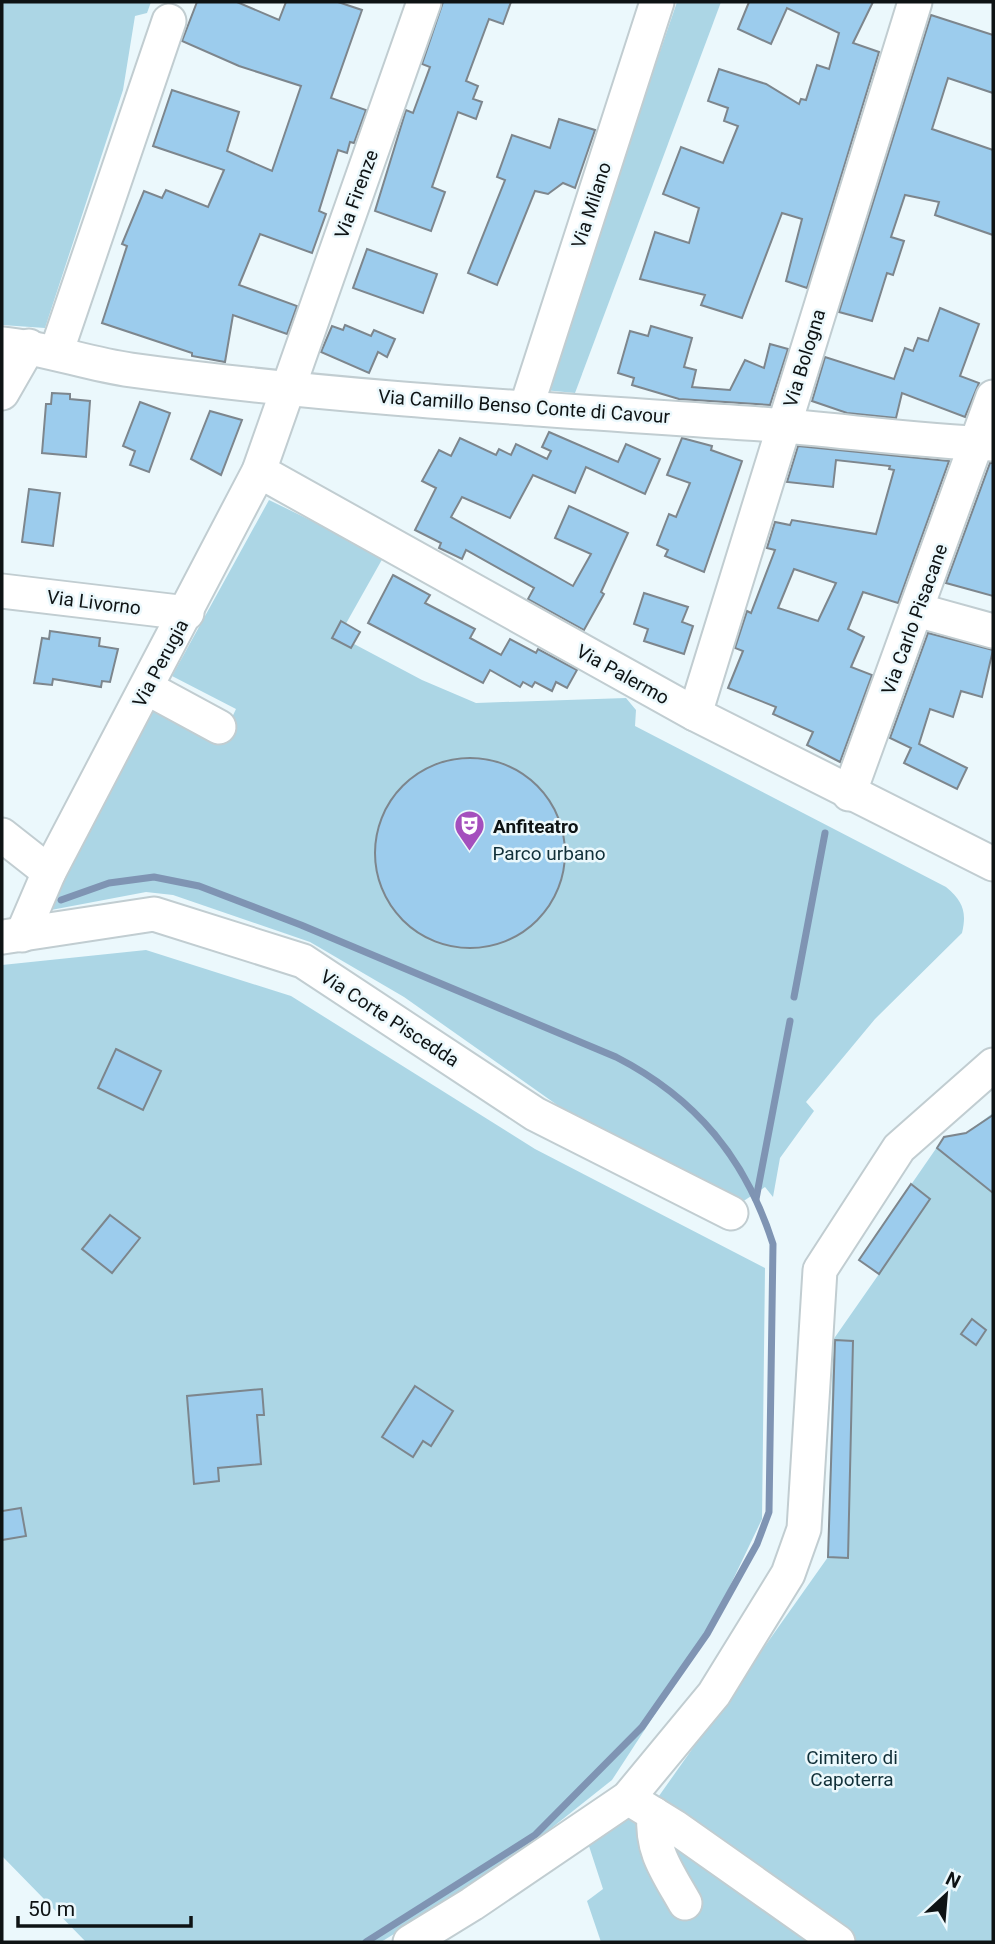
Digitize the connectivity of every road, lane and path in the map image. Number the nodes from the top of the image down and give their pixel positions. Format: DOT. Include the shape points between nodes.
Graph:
graph roads {
  1 [pos="424,2"];
  2 [pos="657,2"];
  3 [pos="915,2"];
  4 [pos="169,21"];
  5 [pos="29,348"];
  6 [pos="287,386"];
  7 [pos="2,393"];
  8 [pos="993,397"];
  9 [pos="526,408"];
  10 [pos="783,425"];
  11 [pos="985,443"];
  12 [pos="259,471"];
  13 [pos="2,591"];
  14 [pos="917,611"];
  15 [pos="187,613"];
  16 [pos="993,631"];
  17 [pos="147,688"];
  18 [pos="695,714"];
  19 [pos="219,727"];
  20 [pos="849,794"];
  21 [pos="2,835"];
  22 [pos="993,864"];
  23 [pos="49,872"];
  24 [pos="12,936"];
  25 [pos="993,1065"];
  26 [pos="731,1213"];
  27 [pos="641,1806"];
  28 [pos="685,1903"];
  29 [pos="410,1942"];
  30 [pos="838,1942"];
  1 -- 6 [label="street, Via Firenze"];
  2 -- 9 [label="street, Via Milano"];
  3 -- 10 [label="street, Via Bologna"];
  4 -- 5 [label="street"];
  5 -- 6 [label="street, Via Camillo Benso Conte di Cavour" via="128,370"];
  5 -- 7 [label="street"];
  6 -- 9 [label="street, Via Camillo Benso Conte di Cavour"];
  6 -- 12 [label="street, Via Perugia"];
  8 -- 11 [label="street, Via Carlo Pisacane"];
  9 -- 10 [label="street, Via Camillo Benso Conte di Cavour"];
  10 -- 11 [label="street, Via Camillo Benso Conte di Cavour"];
  10 -- 18 [label="street, Via Bologna"];
  11 -- 14 [label="street, Via Carlo Pisacane"];
  12 -- 15 [label="street, Via Perugia"];
  12 -- 18 [label="street, Via Palermo"];
  13 -- 15 [label="street, Via Livorno"];
  14 -- 16 [label="street"];
  14 -- 20 [label="street, Via Carlo Pisacane"];
  15 -- 17 [label="street, Via Perugia"];
  17 -- 19 [label="street"];
  17 -- 23 [label="street, Via Perugia"];
  18 -- 20 [label="street, Via Palermo"];
  20 -- 22 [label="street, Via Palermo"];
  21 -- 23 [label="street"];
  23 -- 24 [label="street, Via Perugia"];
  24 -- 26 [label="street, Via Corte Piscedda" via="154,914 303,961 535,1114"];
  25 -- 27 [label="street" via="899,1148 820,1270 804,1529 788,1574"];
  27 -- 28 [label="street" via="656,1852"];
  27 -- 29 [label="street"];
  27 -- 30 [label="street"];
}
